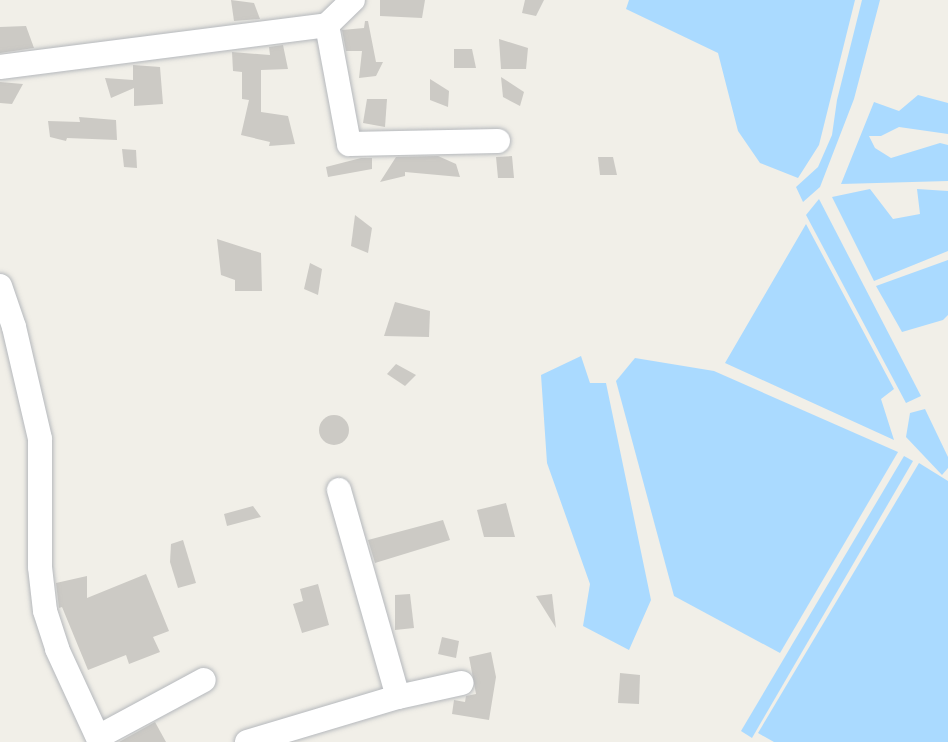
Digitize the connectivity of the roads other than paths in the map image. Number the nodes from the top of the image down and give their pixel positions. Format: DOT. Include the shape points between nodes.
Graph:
graph roads {
  1 [pos="353,0"];
  2 [pos="327,25"];
  3 [pos="0,67"];
  4 [pos="498,141"];
  5 [pos="0,286"];
  6 [pos="339,490"];
  7 [pos="204,680"];
  8 [pos="461,683"];
  9 [pos="398,697"];
  10 [pos="99,739"];
  11 [pos="247,742"];
  1 -- 2 [label="street"];
  2 -- 3 [label="street"];
  2 -- 4 [label="street" via="349,144"];
  5 -- 10 [label="street" via="40,439 40,567 45,611 57,650"];
  6 -- 9 [label="street"];
  7 -- 10 [label="street"];
  8 -- 9 [label="street"];
  9 -- 11 [label="street"];
}
